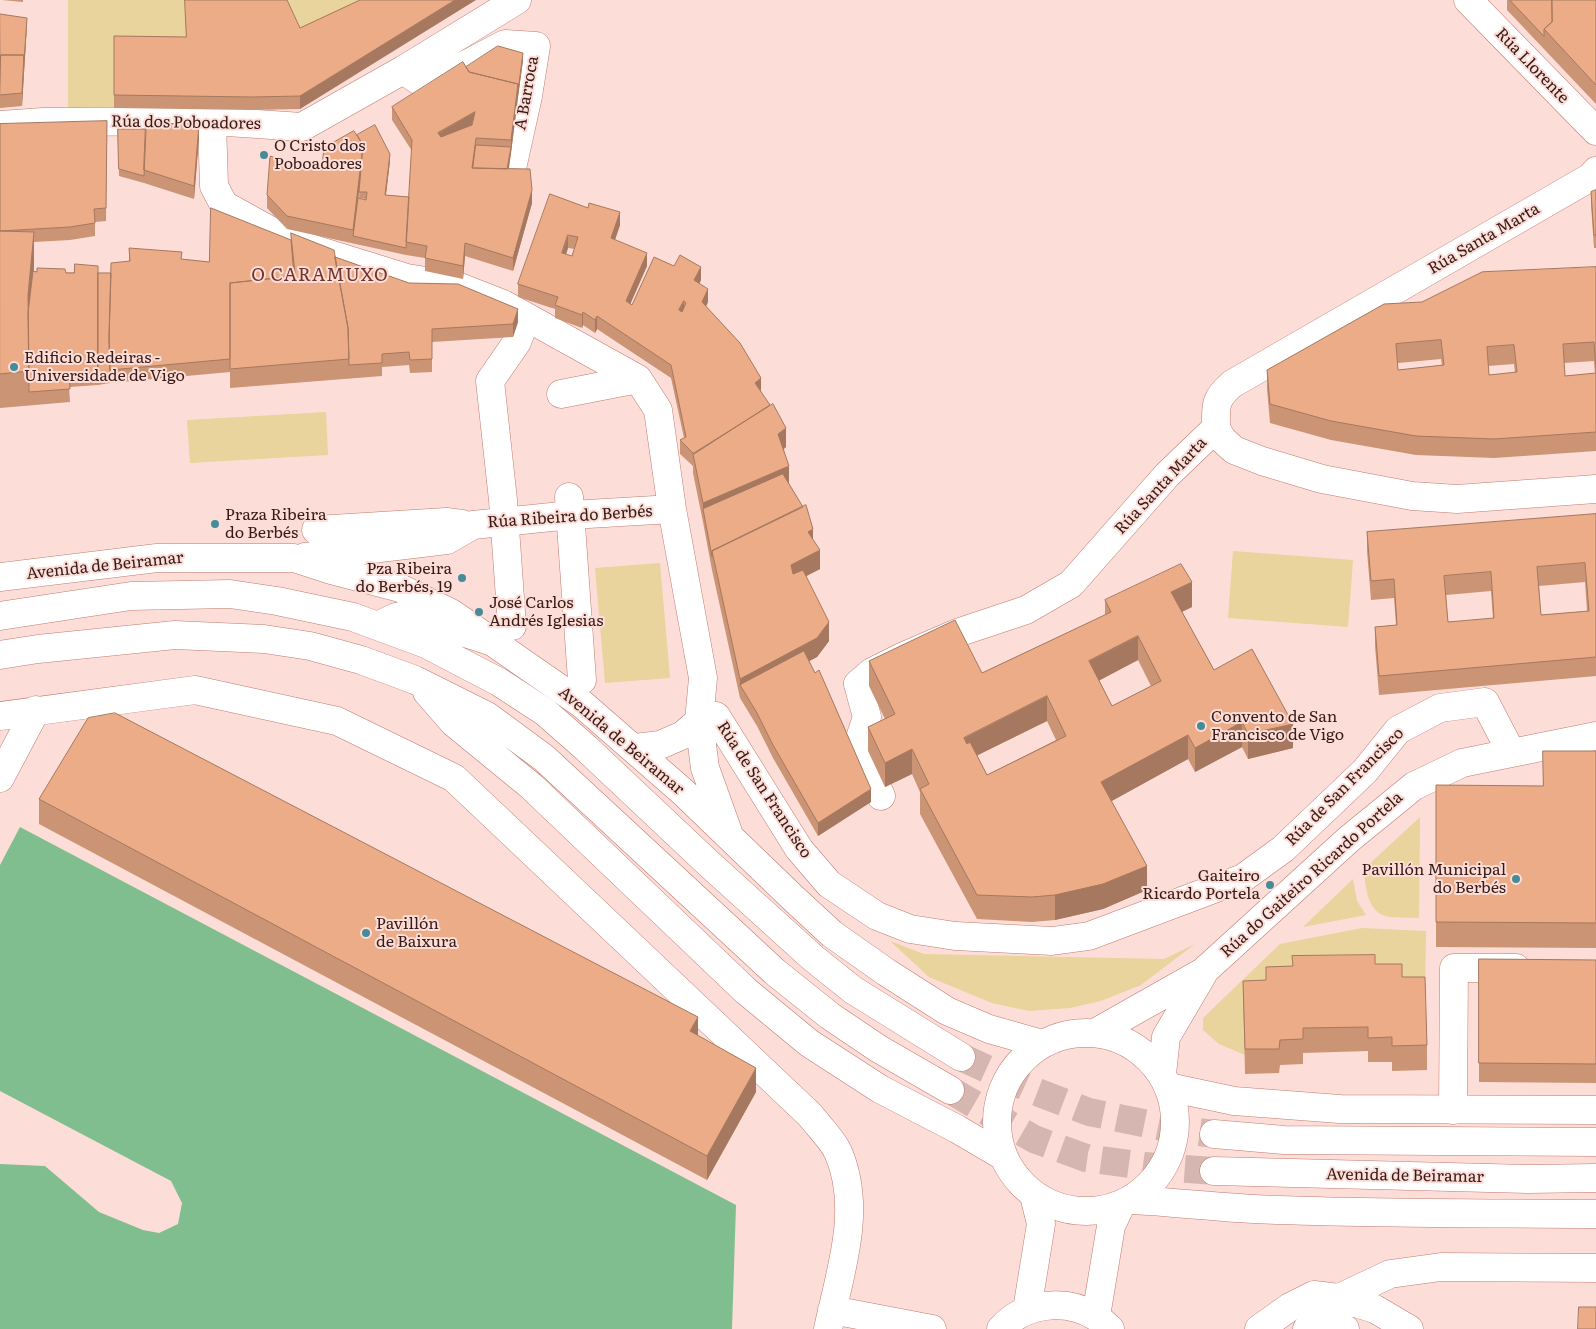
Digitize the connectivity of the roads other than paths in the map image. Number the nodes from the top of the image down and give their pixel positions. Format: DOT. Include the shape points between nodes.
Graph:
graph roads {
  1 [pos="517,0"];
  2 [pos="1468,0"];
  3 [pos="403,70"];
  4 [pos="212,121"];
  5 [pos="0,125"];
  6 [pos="1596,132"];
  7 [pos="513,164"];
  8 [pos="1596,171"];
  9 [pos="526,318"];
  10 [pos="638,379"];
  11 [pos="561,394"];
  12 [pos="1216,428"];
  13 [pos="1596,489"];
  14 [pos="570,506"];
  15 [pos="672,509"];
  16 [pos="505,521"];
  17 [pos="473,525"];
  18 [pos="316,530"];
  19 [pos="294,558"];
  20 [pos="0,577"];
  21 [pos="0,616"];
  22 [pos="379,625"];
  23 [pos="504,635"];
  24 [pos="0,655"];
  25 [pos="415,680"];
  26 [pos="582,680"];
  27 [pos="36,710"];
  28 [pos="0,716"];
  29 [pos="699,722"];
  30 [pos="1596,736"];
  31 [pos="635,748"];
  32 [pos="1511,752"];
  33 [pos="0,778"];
  34 [pos="882,796"];
  35 [pos="730,836"];
  36 [pos="1539,968"];
  37 [pos="1203,972"];
  38 [pos="1095,1033"];
  39 [pos="1042,1044"];
  40 [pos="961,1057"];
  41 [pos="1165,1081"];
  42 [pos="950,1090"];
  43 [pos="1452,1110"];
  44 [pos="1596,1110"];
  45 [pos="1214,1134"];
  46 [pos="1596,1142"];
  47 [pos="1003,1156"];
  48 [pos="1214,1171"];
  49 [pos="1596,1178"];
  50 [pos="1034,1195"];
  51 [pos="1126,1203"];
  52 [pos="1596,1214"];
  53 [pos="1596,1268"];
  54 [pos="1338,1298"];
  55 [pos="1027,1310"];
  56 [pos="830,1319"];
  57 [pos="1379,1319"];
  58 [pos="1103,1323"];
  59 [pos="1327,1328"];
  60 [pos="932,1329"];
  61 [pos="1001,1329"];
  62 [pos="1259,1329"];
  63 [pos="1409,1329"];
  1 -- 3 [label="street, Rúa dos Poboadores"];
  2 -- 6 [label="street, Rúa Llorente"];
  3 -- 4 [label="street, Rúa dos Poboadores" via="302,127"];
  3 -- 7 [label="street, A Barroca" via="418,80 435,81 505,44 536,46"];
  4 -- 5 [label="street, Rúa dos Poboadores"];
  4 -- 9 [label="street, Rúa de San Francisco" via="214,186 224,205 291,242 407,278 457,286 503,304"];
  8 -- 12 [label="street, Rúa Santa Marta" via="1232,384 1220,395"];
  9 -- 10 [label="street, Rúa de San Francisco"];
  9 -- 16 [label="street" via="517,342 490,381"];
  10 -- 11 [label="street"];
  10 -- 15 [label="street, Rúa de San Francisco" via="658,410"];
  12 -- 13 [label="street" via="1234,450 1262,461 1322,479 1412,496 1457,499"];
  12 -- 34 [label="street, Rúa Santa Marta" via="1168,475 1071,584 1026,610 957,633 904,656 872,672 858,684 866,717 857,747"];
  14 -- 15 [label="street, Rúa Ribeira do Berbés"];
  14 -- 16 [label="street, Rúa Ribeira do Berbés"];
  14 -- 26 [label="street"];
  15 -- 29 [label="street, Rúa de San Francisco" via="703,678"];
  16 -- 17 [label="street, Rúa Ribeira do Berbés"];
  16 -- 23 [label="street"];
  17 -- 18 [label="street" via="446,522"];
  17 -- 19 [label="street, Rúa Ribeira do Berbés" via="447,540"];
  19 -- 20 [label="street, Avenida de Beiramar" via="157,558"];
  19 -- 23 [label="street, Avenida de Beiramar" via="400,588"];
  21 -- 22 [label="street, Avenida de Beiramar" via="131,596 230,594 353,616"];
  22 -- 23 [label="street" via="412,614 462,632"];
  22 -- 40 [label="street, Avenida de Beiramar" via="460,660 545,712 813,958 853,990"];
  23 -- 31 [label="street, Avenida de Beiramar"];
  24 -- 25 [label="street" via="38,648 175,635 264,639 310,646"];
  25 -- 42 [label="street" via="487,716 544,758 775,972 871,1044"];
  25 -- 47 [label="street" via="454,722 531,786 746,991 809,1043 880,1089"];
  27 -- 28 [label="street"];
  27 -- 33 [label="street"];
  27 -- 56 [label="street" via="195,690 337,721 454,778 810,1115 838,1151 849,1187 850,1226"];
  29 -- 31 [label="street, Rúa de San Francisco" via="683,735 660,745"];
  29 -- 32 [label="street, Rúa de San Francisco" via="716,716 799,849 829,884 877,916 910,930 955,936 1052,940 1089,936 1243,878 1283,849 1365,771 1398,730 1440,708 1485,702"];
  29 -- 35 [label="street, Rúa de San Francisco" via="705,768"];
  30 -- 32 [label="street, Rúa do Gaiteiro Ricardo Portela"];
  31 -- 35 [label="street, Avenida de Beiramar"];
  32 -- 37 [label="street, Rúa do Gaiteiro Ricardo Portela" via="1462,763 1414,786 1349,839"];
  35 -- 39 [label="street, Avenida de Beiramar" via="832,934 886,972 947,1012 989,1029"];
  36 -- 43 [label="street" via="1454,968"];
  37 -- 38 [label="street, Rúa do Gaiteiro Ricardo Portela"];
  37 -- 41 [label="street, Rúa do Gaiteiro Ricardo Portela" via="1166,1038"];
  38 -- 39 [label="street" via="1076,1033"];
  38 -- 41 [label="street" via="1133,1046 1149,1058"];
  39 -- 47 [label="street" via="1022,1060 1006,1081 998,1106 997,1131"];
  41 -- 43 [label="street" via="1234,1102 1340,1109"];
  41 -- 51 [label="street" via="1176,1112 1175,1138 1167,1162 1152,1184"];
  43 -- 44 [label="street"];
  45 -- 46 [label="street" via="1284,1140"];
  47 -- 50 [label="street" via="1016,1178"];
  48 -- 49 [label="street, Avenida de Beiramar"];
  50 -- 51 [label="street" via="1060,1209 1090,1212"];
  50 -- 55 [label="street" via="1041,1224"];
  51 -- 52 [label="street" via="1279,1210"];
  51 -- 58 [label="street" via="1111,1226"];
  53 -- 54 [label="street" via="1440,1267 1390,1274"];
  54 -- 57 [label="street"];
  54 -- 59 [label="street"];
  54 -- 62 [label="street" via="1314,1295"];
  55 -- 58 [label="street" via="1050,1305 1074,1307"];
  55 -- 61 [label="street"];
  56 -- 60 [label="street"];
  57 -- 63 [label="street"];
}
